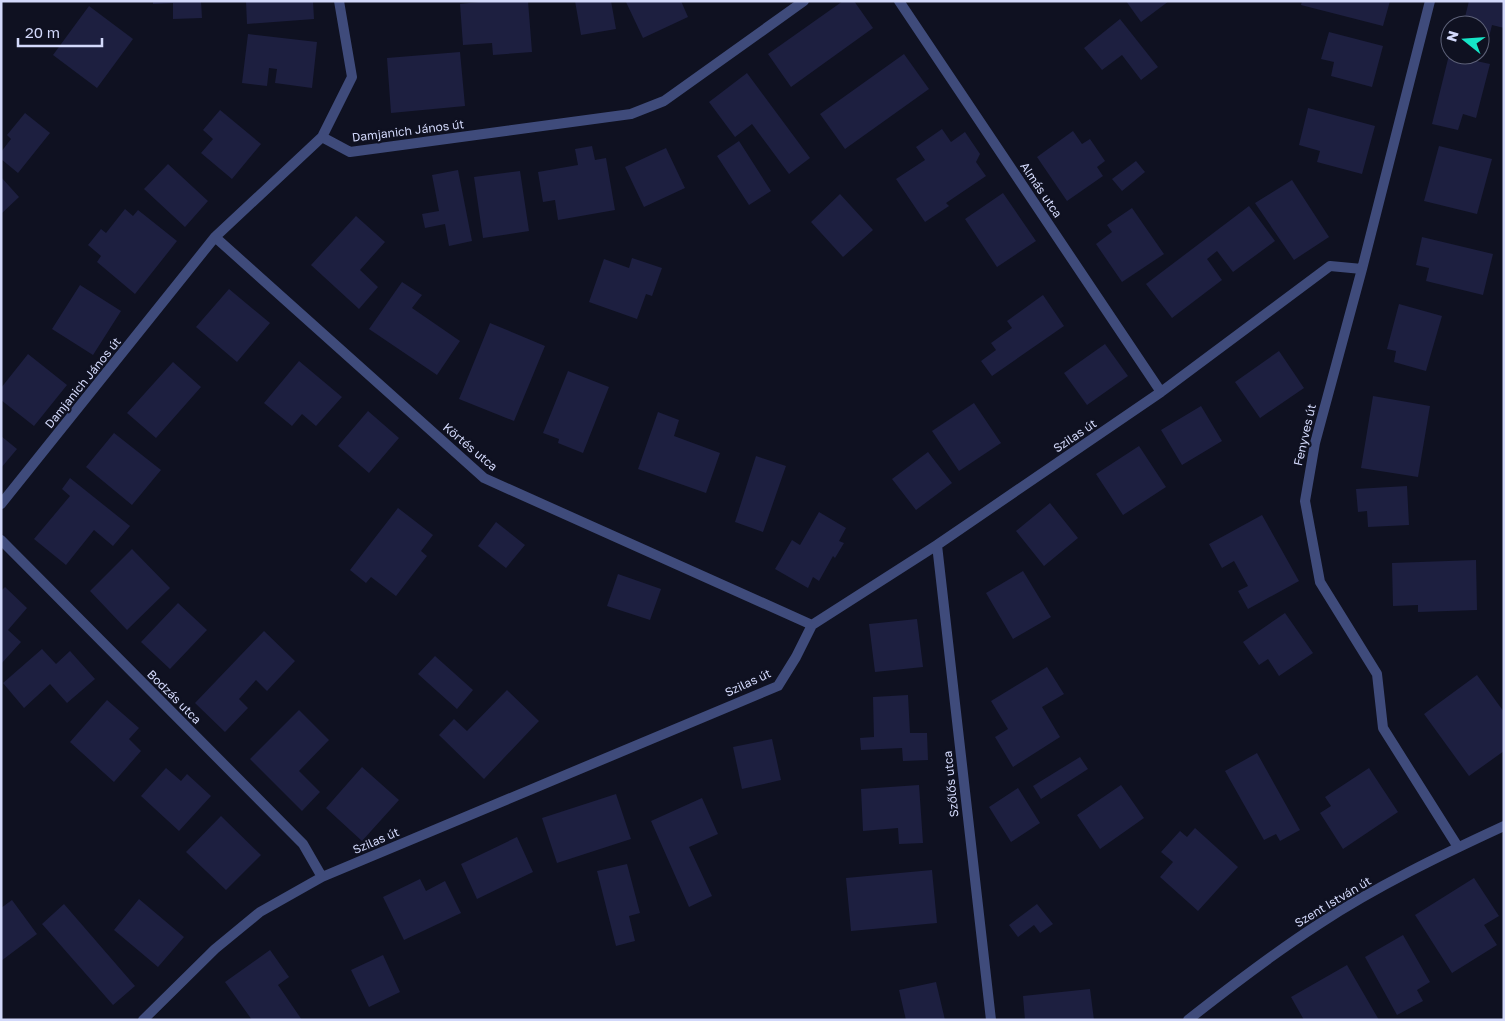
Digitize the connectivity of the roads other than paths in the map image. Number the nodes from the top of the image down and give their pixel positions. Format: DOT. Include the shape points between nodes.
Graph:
graph roads {
  1 [pos="339,1"];
  2 [pos="804,1"];
  3 [pos="899,1"];
  4 [pos="1430,1"];
  5 [pos="322,136"];
  6 [pos="215,238"];
  7 [pos="1362,269"];
  8 [pos="1161,392"];
  9 [pos="1,504"];
  10 [pos="1,540"];
  11 [pos="937,545"];
  12 [pos="812,625"];
  13 [pos="1504,826"];
  14 [pos="1458,847"];
  15 [pos="322,877"];
  16 [pos="144,1020"];
  17 [pos="991,1020"];
  18 [pos="1188,1020"];
  1 -- 5 [label="street" via="352,77"];
  2 -- 5 [label="street, Damjanich János út" via="677,92 631,114 350,152"];
  3 -- 8 [label="street, Almás utca"];
  4 -- 7 [label="street, Fenyves út"];
  5 -- 6 [label="street, Damjanich János út"];
  6 -- 9 [label="street, Damjanich János út"];
  6 -- 12 [label="street, Körtés utca" via="484,478"];
  7 -- 8 [label="street, Szilas út" via="1330,266"];
  7 -- 14 [label="street, Fenyves út" via="1314,443 1305,502 1320,582 1377,674 1382,728"];
  8 -- 11 [label="street, Szilas út"];
  10 -- 15 [label="street, Bodzás utca" via="303,844"];
  11 -- 12 [label="street, Szilas út"];
  11 -- 17 [label="street, Szőlős utca"];
  12 -- 15 [label="street, Szilas út" via="778,686"];
  13 -- 14 [label="street, Szent István út"];
  14 -- 18 [label="street, Szent István út" via="1321,922"];
  15 -- 16 [label="street, Szilas út" via="260,912 215,949"];
}
